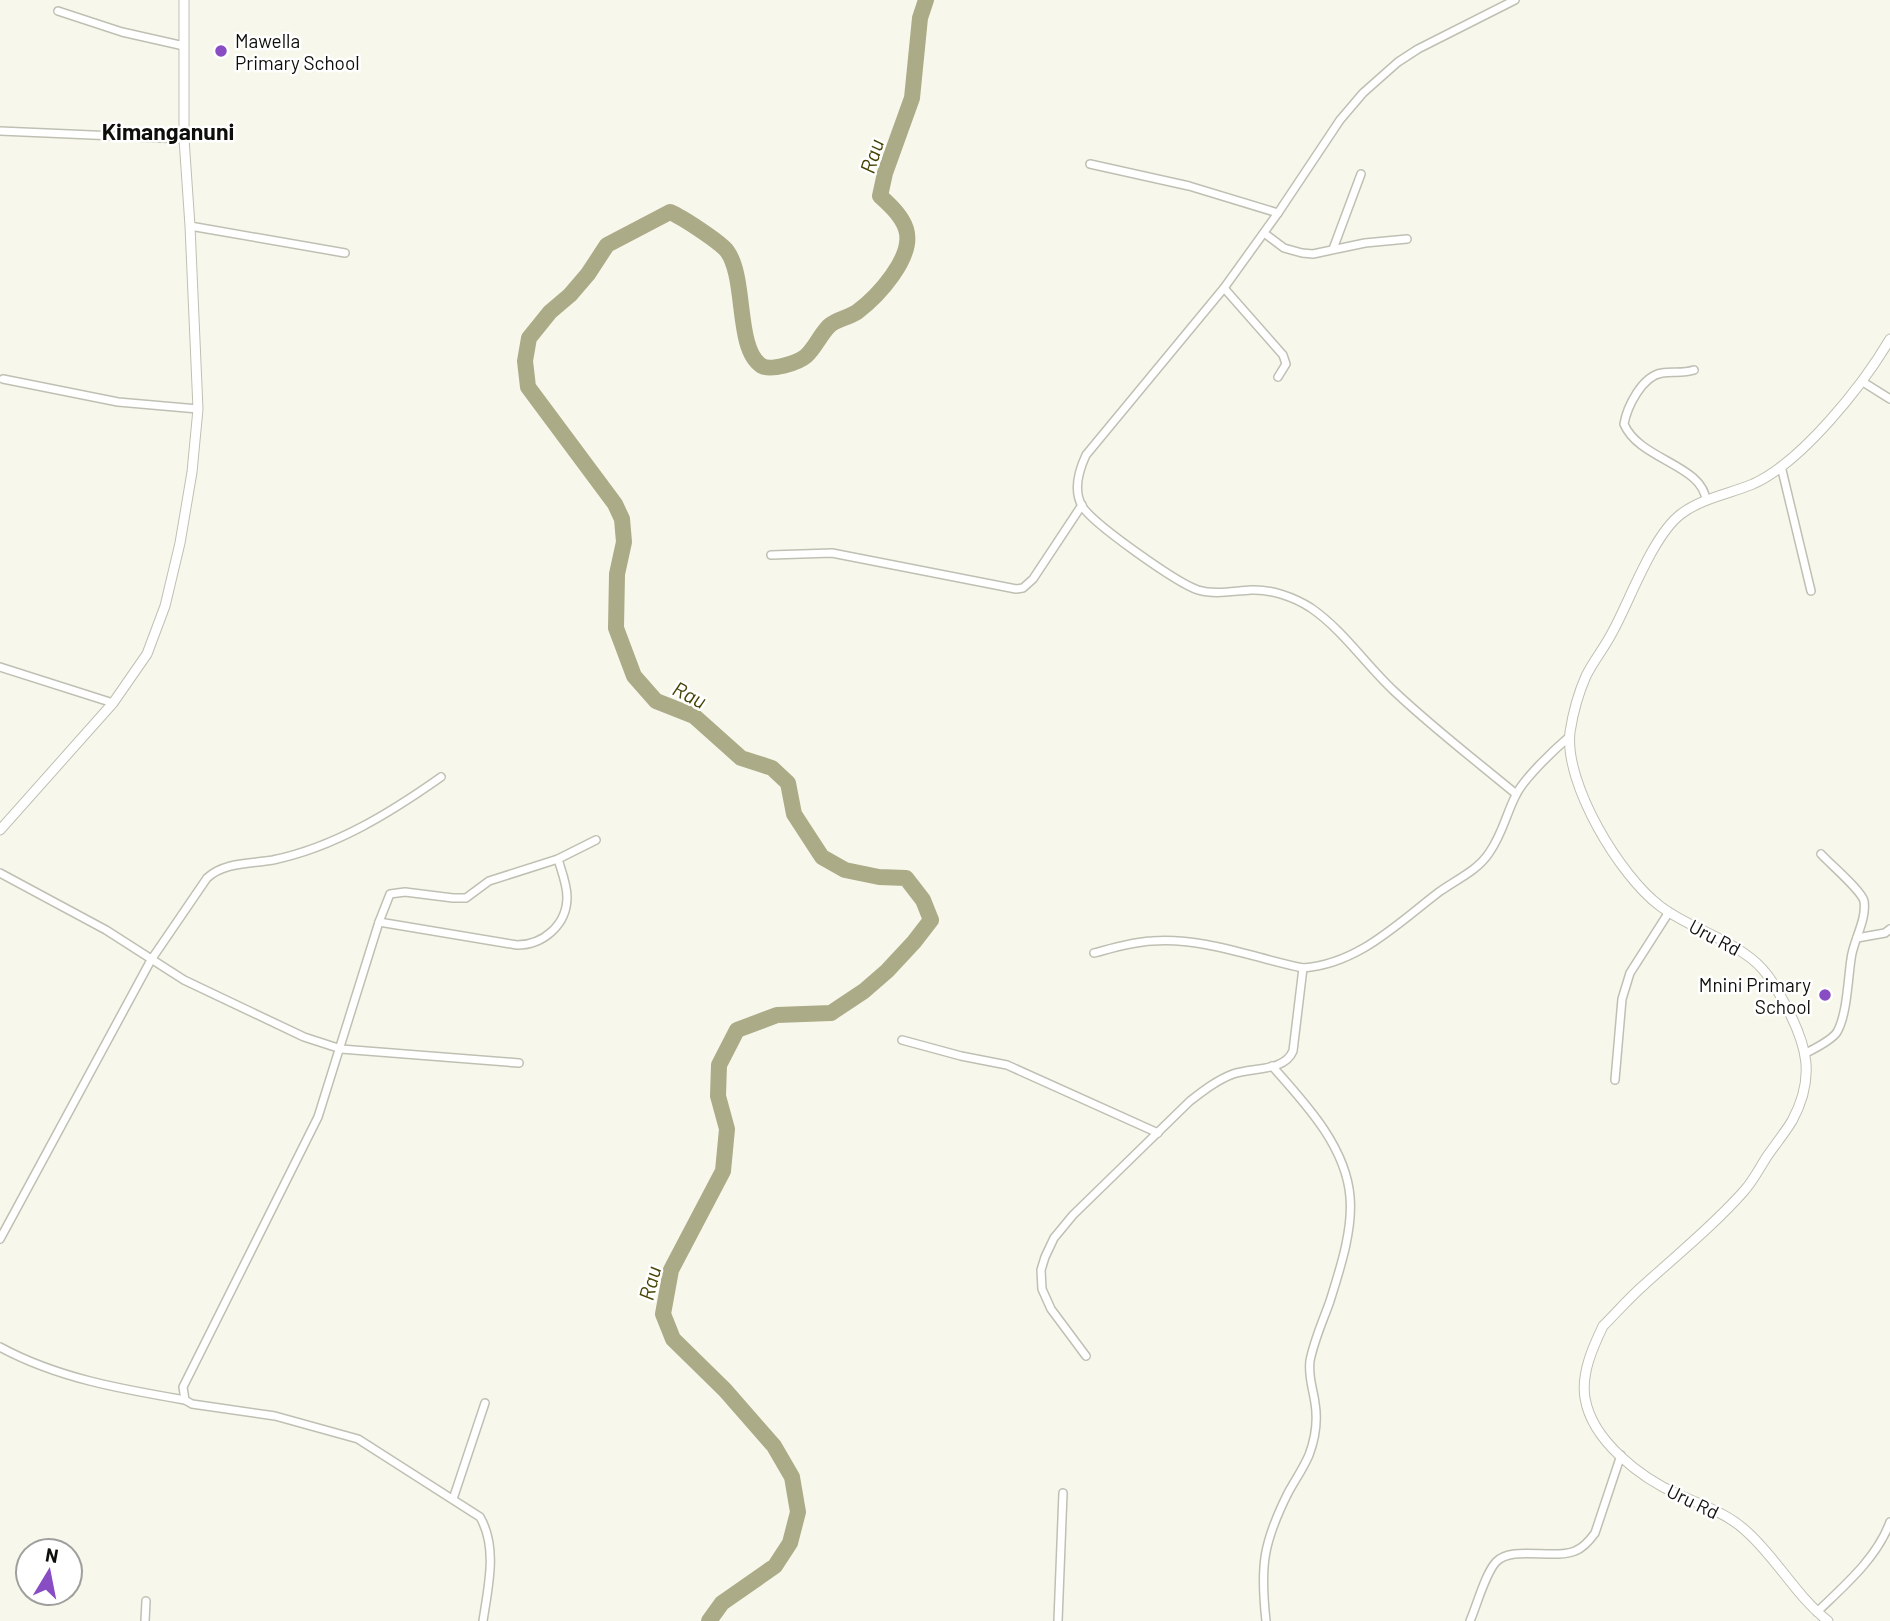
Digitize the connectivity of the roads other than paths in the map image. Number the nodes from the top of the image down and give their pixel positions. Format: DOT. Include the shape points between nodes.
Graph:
graph roads {
  1 [pos="184,0"];
  2 [pos="1515,0"];
  3 [pos="58,11"];
  4 [pos="184,46"];
  5 [pos="0,131"];
  6 [pos="184,139"];
  7 [pos="1090,164"];
  8 [pos="1361,173"];
  9 [pos="1278,213"];
  10 [pos="190,226"];
  11 [pos="1264,233"];
  12 [pos="1407,239"];
  13 [pos="1332,249"];
  14 [pos="345,253"];
  15 [pos="1224,288"];
  16 [pos="1890,339"];
  17 [pos="1694,370"];
  18 [pos="1278,377"];
  19 [pos="3,379"];
  20 [pos="1863,382"];
  21 [pos="1890,399"];
  22 [pos="198,409"];
  23 [pos="1781,466"];
  24 [pos="1706,501"];
  25 [pos="1082,505"];
  26 [pos="771,555"];
  27 [pos="1811,592"];
  28 [pos="0,667"];
  29 [pos="113,703"];
  30 [pos="1570,736"];
  31 [pos="441,777"];
  32 [pos="1516,794"];
  33 [pos="0,831"];
  34 [pos="596,840"];
  35 [pos="1821,854"];
  36 [pos="558,859"];
  37 [pos="0,873"];
  38 [pos="1668,912"];
  39 [pos="379,922"];
  40 [pos="1890,929"];
  41 [pos="1857,938"];
  42 [pos="1094,954"];
  43 [pos="151,960"];
  44 [pos="1303,968"];
  45 [pos="902,1040"];
  46 [pos="341,1049"];
  47 [pos="1806,1053"];
  48 [pos="519,1063"];
  49 [pos="1272,1066"];
  50 [pos="1615,1080"];
  51 [pos="1158,1133"];
  52 [pos="3,1227"];
  53 [pos="0,1239"];
  54 [pos="0,1347"];
  55 [pos="1086,1356"];
  56 [pos="185,1400"];
  57 [pos="485,1403"];
  58 [pos="1621,1455"];
  59 [pos="1063,1493"];
  60 [pos="453,1499"];
  61 [pos="1890,1522"];
  62 [pos="146,1601"];
  63 [pos="1817,1612"];
  64 [pos="145,1621"];
  65 [pos="483,1621"];
  66 [pos="1058,1621"];
  67 [pos="1266,1621"];
  68 [pos="1470,1621"];
  69 [pos="1828,1621"];
  1 -- 4 [label="street"];
  2 -- 9 [label="street" via="1418,49 1378,78 1340,120"];
  3 -- 4 [label="street"];
  4 -- 6 [label="street"];
  5 -- 6 [label="street"];
  6 -- 10 [label="street"];
  7 -- 9 [label="street" via="1189,186"];
  8 -- 13 [label="street"];
  9 -- 11 [label="street"];
  10 -- 14 [label="street"];
  10 -- 22 [label="street"];
  11 -- 13 [label="street" via="1291,251 1313,254"];
  11 -- 15 [label="street"];
  12 -- 13 [label="street"];
  15 -- 18 [label="street" via="1283,355 1286,364"];
  15 -- 25 [label="street" via="1086,454 1077,484"];
  16 -- 20 [label="street, Uru Rd"];
  17 -- 24 [label="street" via="1653,377 1629,407 1624,424 1639,445 1698,481"];
  19 -- 22 [label="street" via="118,402"];
  20 -- 21 [label="street"];
  20 -- 23 [label="street, Uru Rd"];
  22 -- 29 [label="street" via="192,472 165,606 147,654"];
  23 -- 24 [label="street, Uru Rd" via="1753,484"];
  23 -- 27 [label="street"];
  24 -- 30 [label="street, Uru Rd" via="1677,516 1655,548 1587,674"];
  25 -- 26 [label="street" via="1023,588 832,553"];
  25 -- 32 [label="street" via="1106,528 1196,589 1275,593 1311,608 1393,691"];
  28 -- 29 [label="street"];
  29 -- 33 [label="street"];
  30 -- 32 [label="street"];
  30 -- 38 [label="street, Uru Rd" via="1573,769 1600,832 1641,890"];
  31 -- 43 [label="street" via="398,807 320,847 217,868"];
  32 -- 44 [label="street" via="1502,831 1472,872 1355,954 1323,967"];
  34 -- 36 [label="street"];
  35 -- 41 [label="street" via="1864,901"];
  36 -- 39 [label="street" via="489,881 466,898 393,893"];
  36 -- 39 [label="street" via="568,897 565,911 556,929 530,945"];
  37 -- 43 [label="street" via="106,930"];
  38 -- 47 [label="street, Uru Rd" via="1760,966 1798,1028"];
  38 -- 50 [label="street" via="1630,973 1622,999"];
  39 -- 46 [label="street"];
  40 -- 41 [label="street"];
  41 -- 47 [label="street" via="1837,1032"];
  42 -- 44 [label="street" via="1129,944 1179,941"];
  43 -- 46 [label="street" via="246,1011"];
  43 -- 52 [label="street"];
  44 -- 49 [label="street" via="1293,1051 1286,1062"];
  45 -- 51 [label="street" via="1007,1065"];
  46 -- 48 [label="street"];
  46 -- 56 [label="street" via="318,1117 183,1387"];
  47 -- 58 [label="street, Uru Rd" via="1806,1079 1793,1119 1747,1188 1603,1326 1590,1353 1585,1396 1592,1420"];
  49 -- 51 [label="street" via="1231,1075 1209,1087"];
  49 -- 67 [label="street" via="1331,1142 1350,1196 1349,1227 1310,1365 1314,1437 1285,1500 1262,1568"];
  51 -- 55 [label="street" via="1073,1215 1045,1256 1042,1289"];
  52 -- 53 [label="street"];
  54 -- 56 [label="street" via="70,1376"];
  56 -- 60 [label="street" via="344,1434"];
  57 -- 60 [label="street"];
  58 -- 63 [label="street, Uru Rd" via="1664,1488 1712,1508 1744,1529 1779,1563"];
  58 -- 68 [label="street" via="1588,1542 1575,1551 1557,1554 1503,1556 1490,1571"];
  59 -- 66 [label="street"];
  60 -- 65 [label="street" via="480,1517 487,1529 490,1569"];
  61 -- 63 [label="street" via="1870,1556"];
  62 -- 64 [label="street"];
  63 -- 69 [label="street, Uru Rd"];
}
